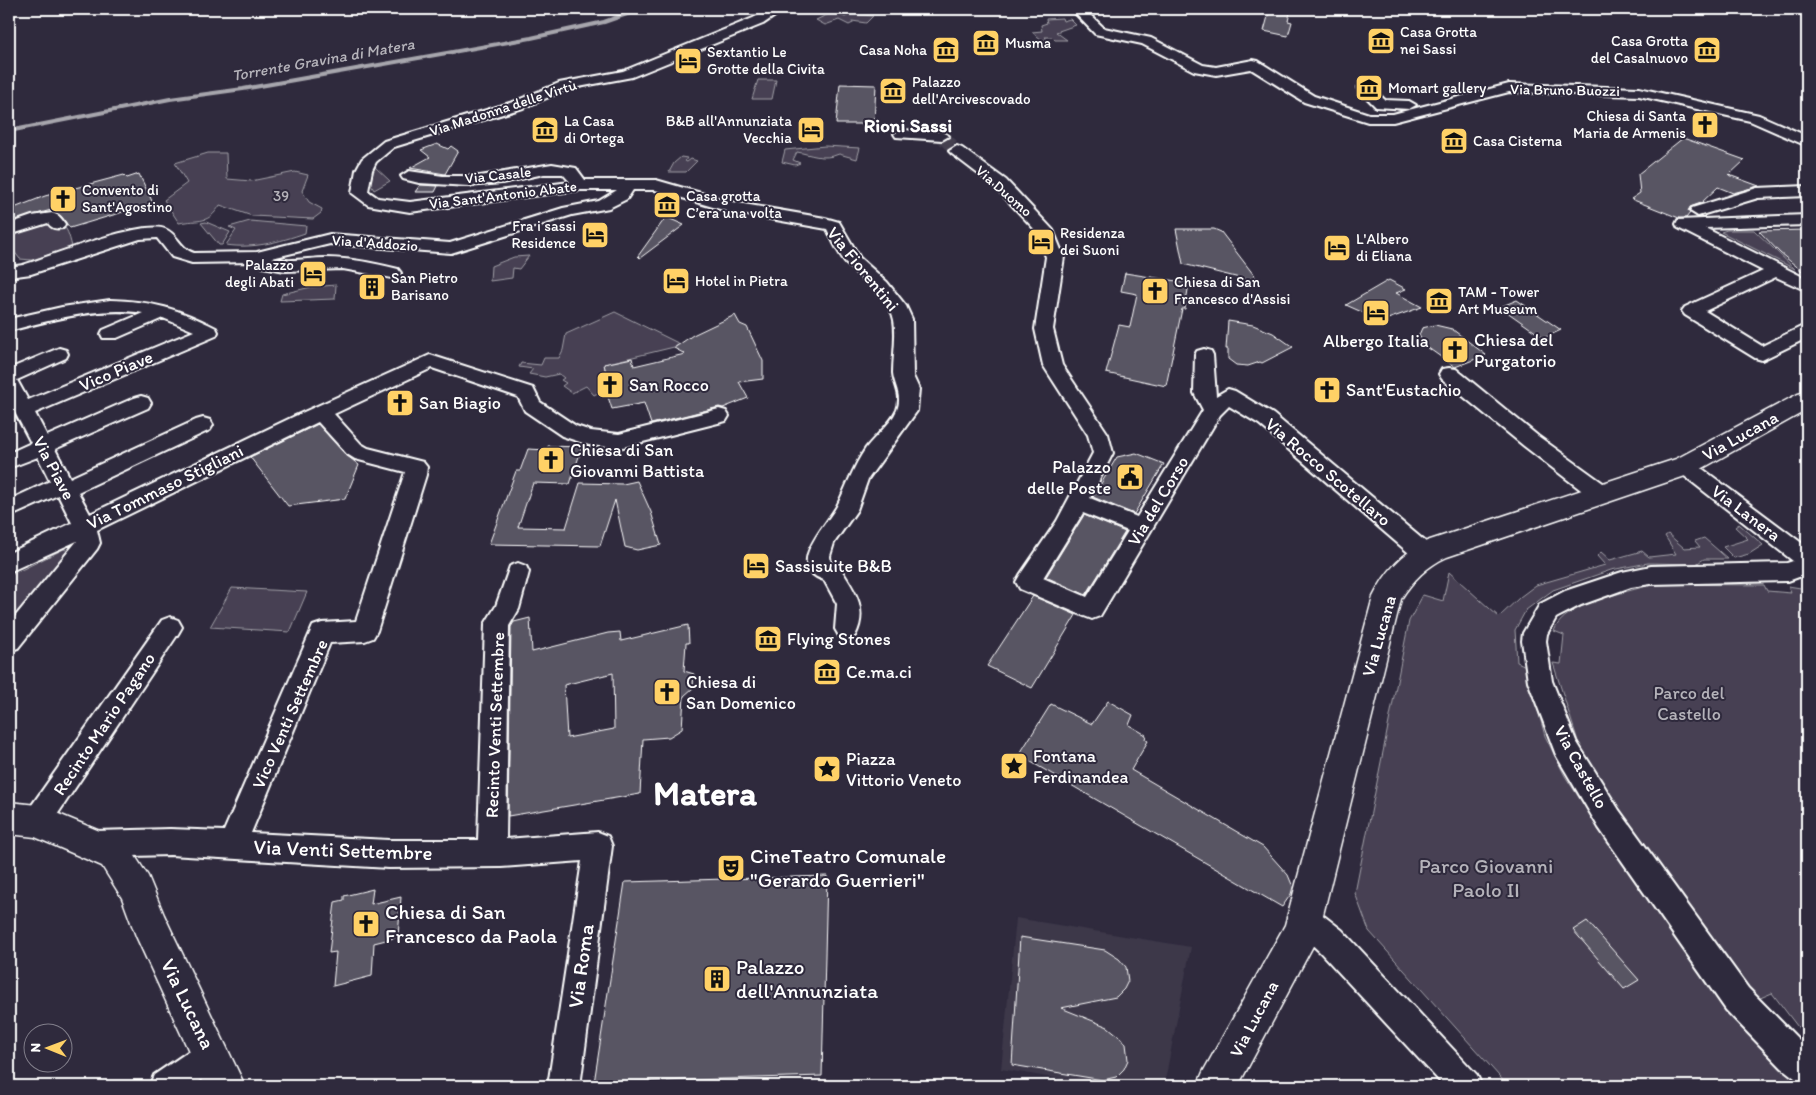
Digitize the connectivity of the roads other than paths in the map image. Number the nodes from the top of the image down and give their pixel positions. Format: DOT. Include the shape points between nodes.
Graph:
graph roads {
  1 [pos="779,9"];
  2 [pos="1077,9"];
  3 [pos="1364,88"];
  4 [pos="1429,108"];
  5 [pos="901,134"];
  6 [pos="942,136"];
  7 [pos="1807,142"];
  8 [pos="957,151"];
  9 [pos="409,176"];
  10 [pos="587,185"];
  11 [pos="625,185"];
  12 [pos="1807,191"];
  13 [pos="410,206"];
  14 [pos="1801,220"];
  15 [pos="58,224"];
  16 [pos="9,230"];
  17 [pos="257,257"];
  18 [pos="1776,271"];
  19 [pos="9,272"];
  20 [pos="392,273"];
  21 [pos="1807,286"];
  22 [pos="164,311"];
  23 [pos="9,325"];
  24 [pos="1807,330"];
  25 [pos="110,334"];
  26 [pos="59,354"];
  27 [pos="1204,355"];
  28 [pos="9,376"];
  29 [pos="1451,376"];
  30 [pos="9,383"];
  31 [pos="1807,400"];
  32 [pos="141,403"];
  33 [pos="1221,403"];
  34 [pos="23,410"];
  35 [pos="321,412"];
  36 [pos="719,416"];
  37 [pos="203,425"];
  38 [pos="42,446"];
  39 [pos="9,461"];
  40 [pos="1685,466"];
  41 [pos="64,487"];
  42 [pos="1602,494"];
  43 [pos="1077,502"];
  44 [pos="9,509"];
  45 [pos="85,526"];
  46 [pos="1142,528"];
  47 [pos="1425,554"];
  48 [pos="1807,559"];
  49 [pos="9,563"];
  50 [pos="1807,563"];
  51 [pos="518,572"];
  52 [pos="1092,609"];
  53 [pos="170,627"];
  54 [pos="847,629"];
  55 [pos="9,641"];
  56 [pos="23,820"];
  57 [pos="232,846"];
  58 [pos="598,846"];
  59 [pos="101,849"];
  60 [pos="492,853"];
  61 [pos="1305,919"];
  62 [pos="1807,1068"];
  63 [pos="219,1070"];
  64 [pos="165,1086"];
  65 [pos="564,1086"];
  66 [pos="1217,1086"];
  67 [pos="1466,1086"];
  1 -- 13 [label="street, Via Madonna delle Virtù" via="758,21 627,74 564,86 518,105 381,148 375,161 364,170 360,193 374,202"];
  2 -- 4 [label="street, Via Bruno Buozzi" via="1103,32 1146,41 1190,65 1208,70 1228,70 1253,64 1309,99 1368,118 1393,118"];
  3 -- 4 [label="street" via="1381,104 1421,104"];
  4 -- 7 [label="street, Via Bruno Buozzi" via="1509,88 1639,92 1754,118"];
  5 -- 6 [label="street"];
  8 -- 43 [label="street, Via Duomo" via="1000,183 1028,210 1047,234 1055,257 1044,329 1053,365 1098,434 1103,453"];
  9 -- 10 [label="street, Via Casale" via="423,180 491,179 565,169"];
  10 -- 11 [label="street, Via Sant'Antonio Abate"];
  10 -- 13 [label="street, Via Sant'Antonio Abate"];
  11 -- 17 [label="street, Via d'Addozio" via="621,196 603,205 569,211 451,248 330,239"];
  11 -- 54 [label="street, Via Fiorentini" via="656,185 730,207 833,226 853,261 881,286 897,306 903,319 903,376 908,389 908,411 858,478 846,510 824,540 819,556 820,566 832,574 849,604"];
  12 -- 14 [label="street" via="1757,193 1698,211 1706,216 1772,214"];
  14 -- 18 [label="street" via="1684,224"];
  15 -- 16 [label="street" via="52,218 45,218"];
  17 -- 19 [label="street, Via d'Addozio" via="184,257 168,238 151,232"];
  17 -- 20 [label="street" via="283,267 324,263"];
  18 -- 21 [label="street"];
  18 -- 24 [label="street" via="1690,311 1762,354"];
  22 -- 23 [label="street" via="114,304"];
  22 -- 25 [label="street"];
  22 -- 34 [label="street, Vico Piave" via="185,317 210,332"];
  26 -- 28 [label="street"];
  27 -- 33 [label="street" via="1204,393"];
  29 -- 42 [label="street"];
  30 -- 34 [label="street, Via Piave"];
  31 -- 40 [label="street, Via Lucana"];
  32 -- 38 [label="street"];
  33 -- 46 [label="street, Via del Corso"];
  33 -- 47 [label="street, Via Rocco Scotellaro" via="1266,419"];
  34 -- 38 [label="street, Via Piave"];
  35 -- 36 [label="street, Via Tommaso Stigliani" via="424,366 430,360 526,394 532,406 569,431 589,438 619,441"];
  35 -- 45 [label="street, Via Tommaso Stigliani"];
  35 -- 57 [label="street, Vico Venti Settembre" via="354,449 362,454 416,467 415,476 365,631 322,633"];
  37 -- 41 [label="street"];
  38 -- 39 [label="street"];
  38 -- 41 [label="street, Via Piave"];
  40 -- 42 [label="street, Via Lucana"];
  40 -- 48 [label="street, Via Lanera"];
  41 -- 44 [label="street"];
  41 -- 45 [label="street, Via Piave"];
  42 -- 47 [label="street, Via Lucana"];
  43 -- 46 [label="street"];
  43 -- 52 [label="street, Via Duomo" via="1028,582"];
  45 -- 49 [label="street, Via Tommaso Stigliani"];
  45 -- 55 [label="street" via="88,543"];
  46 -- 52 [label="street, Via del Corso"];
  47 -- 61 [label="street, Via Lucana" via="1399,576 1387,597"];
  50 -- 62 [label="street, Via Castello" via="1788,572 1651,575 1607,585 1548,611 1534,641 1540,681 1565,747 1609,819 1737,999"];
  51 -- 60 [label="street, Recinto Venti Settembre" via="507,609 497,624"];
  53 -- 56 [label="street, Recinto Mario Pagano"];
  56 -- 59 [label="street"];
  57 -- 59 [label="street, Via Venti Settembre" via="170,842"];
  57 -- 60 [label="street, Via Venti Settembre" via="389,854"];
  58 -- 60 [label="street, Via Venti Settembre"];
  58 -- 65 [label="street, Via Roma"];
  59 -- 63 [label="street, Via Lucana" via="136,888 149,923"];
  61 -- 66 [label="street, Via Lucana"];
  61 -- 67 [label="street" via="1331,941"];
  63 -- 64 [label="street"];
}
